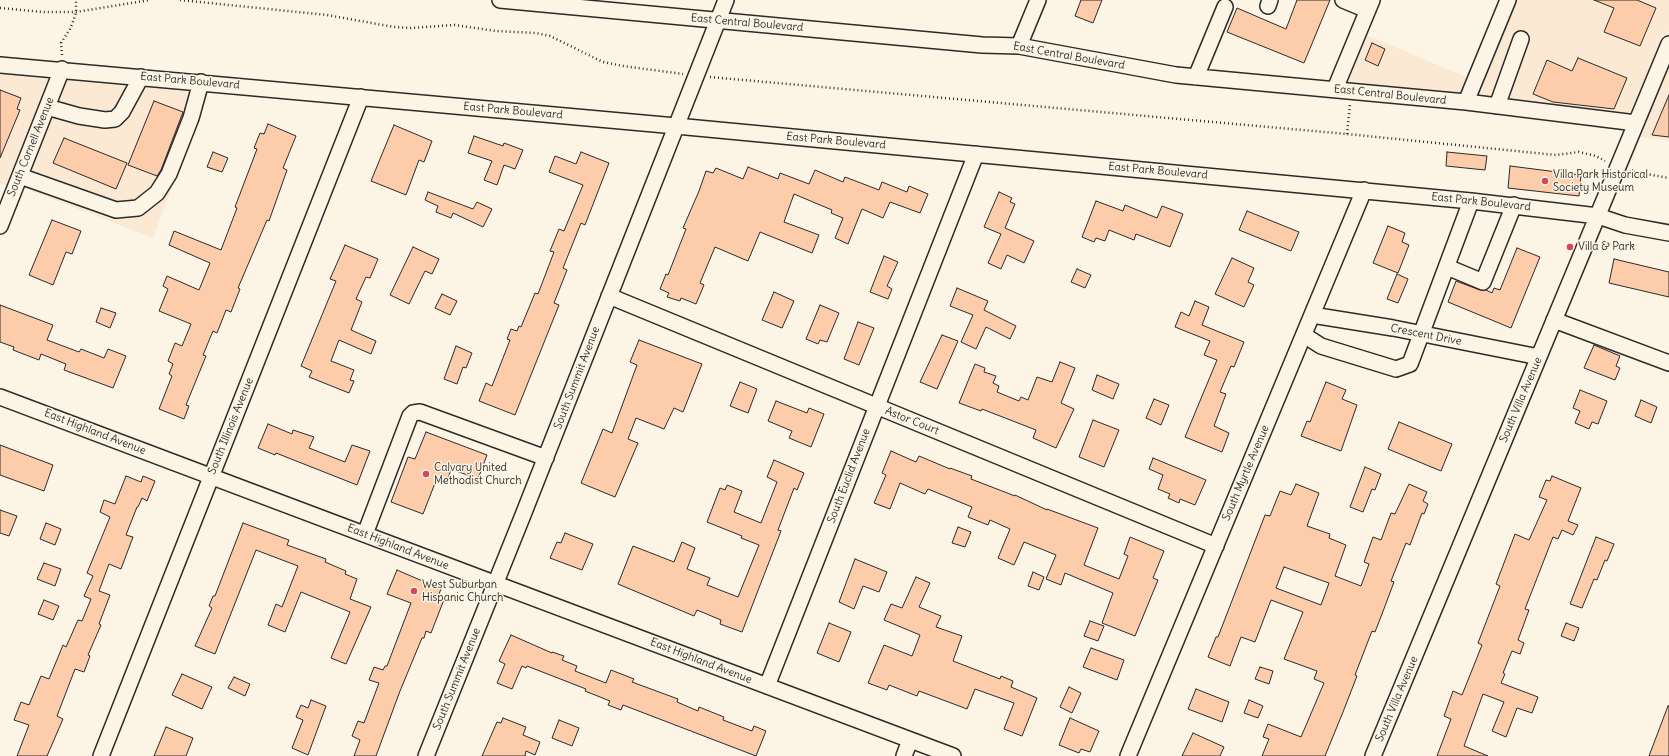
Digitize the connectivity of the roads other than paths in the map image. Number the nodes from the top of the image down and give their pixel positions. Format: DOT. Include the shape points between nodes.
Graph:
graph roads {
  1 [pos="500,0"];
  2 [pos="726,0"];
  3 [pos="1038,0"];
  4 [pos="1343,0"];
  5 [pos="1508,0"];
  6 [pos="1370,5"];
  7 [pos="1225,7"];
  8 [pos="718,20"];
  9 [pos="1522,39"];
  10 [pos="1669,44"];
  11 [pos="1019,46"];
  12 [pos="0,65"];
  13 [pos="62,69"];
  14 [pos="141,77"];
  15 [pos="1196,77"];
  16 [pos="201,82"];
  17 [pos="1335,89"];
  18 [pos="362,97"];
  19 [pos="1466,102"];
  20 [pos="1497,106"];
  21 [pos="47,107"];
  22 [pos="1636,123"];
  23 [pos="676,126"];
  24 [pos="976,154"];
  25 [pos="20,176"];
  26 [pos="1364,190"];
  27 [pos="6,193"];
  28 [pos="1471,201"];
  29 [pos="1514,205"];
  30 [pos="1598,216"];
  31 [pos="0,226"];
  32 [pos="1669,233"];
  33 [pos="1447,267"];
  34 [pos="609,296"];
  35 [pos="1312,315"];
  36 [pos="1554,320"];
  37 [pos="1421,334"];
  38 [pos="1304,335"];
  39 [pos="1539,357"];
  40 [pos="1669,363"];
  41 [pos="0,397"];
  42 [pos="876,406"];
  43 [pos="546,458"];
  44 [pos="212,476"];
  45 [pos="365,534"];
  46 [pos="1216,546"];
  47 [pos="495,584"];
  48 [pos="766,686"];
  49 [pos="910,740"];
  50 [pos="101,756"];
  51 [pos="426,756"];
  52 [pos="904,756"];
  53 [pos="953,756"];
  54 [pos="1128,756"];
  55 [pos="1373,756"];
  1 -- 8 [label="street, East Central Boulevard"];
  2 -- 8 [label="street, South Summit Avenue"];
  3 -- 11 [label="street"];
  4 -- 6 [label="street"];
  5 -- 19 [label="street"];
  6 -- 17 [label="street"];
  7 -- 15 [label="street"];
  8 -- 11 [label="street, East Central Boulevard" via="982,45"];
  8 -- 23 [label="street, South Summit Avenue"];
  9 -- 20 [label="street"];
  10 -- 22 [label="street, South Villa Avenue"];
  11 -- 15 [label="street, East Central Boulevard"];
  12 -- 13 [label="street, East Park Boulevard"];
  13 -- 14 [label="street, East Park Boulevard"];
  13 -- 21 [label="street, South Cornell Avenue"];
  14 -- 16 [label="street, East Park Boulevard"];
  14 -- 21 [label="street" via="122,112 115,118 105,120 79,116"];
  15 -- 17 [label="street, East Central Boulevard"];
  16 -- 18 [label="street, East Park Boulevard"];
  16 -- 25 [label="street" via="169,174 157,193 138,208 116,210"];
  17 -- 19 [label="street, East Central Boulevard"];
  18 -- 23 [label="street, East Park Boulevard"];
  18 -- 44 [label="street, South Illinois Avenue"];
  19 -- 20 [label="street, East Central Boulevard"];
  20 -- 22 [label="street, East Central Boulevard"];
  21 -- 25 [label="street, South Cornell Avenue"];
  22 -- 30 [label="street, South Villa Avenue"];
  23 -- 24 [label="street, East Park Boulevard"];
  23 -- 34 [label="street, South Summit Avenue"];
  24 -- 26 [label="street, East Park Boulevard"];
  24 -- 42 [label="street, South Euclid Avenue"];
  25 -- 27 [label="street, South Cornell Avenue"];
  26 -- 28 [label="street, East Park Boulevard"];
  26 -- 35 [label="street, South Myrtle Avenue"];
  27 -- 31 [label="street, South Cornell Avenue"];
  28 -- 29 [label="street, East Park Boulevard"];
  28 -- 33 [label="street"];
  29 -- 30 [label="street, East Park Boulevard"];
  29 -- 33 [label="street" via="1483,282"];
  30 -- 32 [label="street, East Park Boulevard" via="1625,225"];
  30 -- 36 [label="street, South Villa Avenue"];
  33 -- 37 [label="street"];
  34 -- 42 [label="street, Astor Court"];
  34 -- 43 [label="street, South Summit Avenue"];
  35 -- 37 [label="street, Crescent Drive"];
  35 -- 38 [label="street, South Myrtle Avenue"];
  36 -- 39 [label="street, South Villa Avenue"];
  36 -- 40 [label="street"];
  37 -- 38 [label="street" via="1410,364 1396,369 1321,346"];
  37 -- 39 [label="street, Crescent Drive"];
  38 -- 46 [label="street, South Myrtle Avenue"];
  39 -- 55 [label="street, South Villa Avenue"];
  41 -- 44 [label="street, East Highland Avenue"];
  42 -- 46 [label="street, Astor Court"];
  42 -- 48 [label="street, South Euclid Avenue"];
  43 -- 45 [label="street" via="420,412 413,413"];
  43 -- 47 [label="street, South Summit Avenue"];
  44 -- 45 [label="street, East Highland Avenue"];
  44 -- 50 [label="street, South Illinois Avenue"];
  45 -- 47 [label="street, East Highland Avenue"];
  46 -- 54 [label="street, South Myrtle Avenue"];
  47 -- 48 [label="street, East Highland Avenue"];
  47 -- 51 [label="street, South Summit Avenue"];
  48 -- 49 [label="street, East Highland Avenue"];
  49 -- 52 [label="street"];
  49 -- 53 [label="street, East Highland Avenue"];
}
